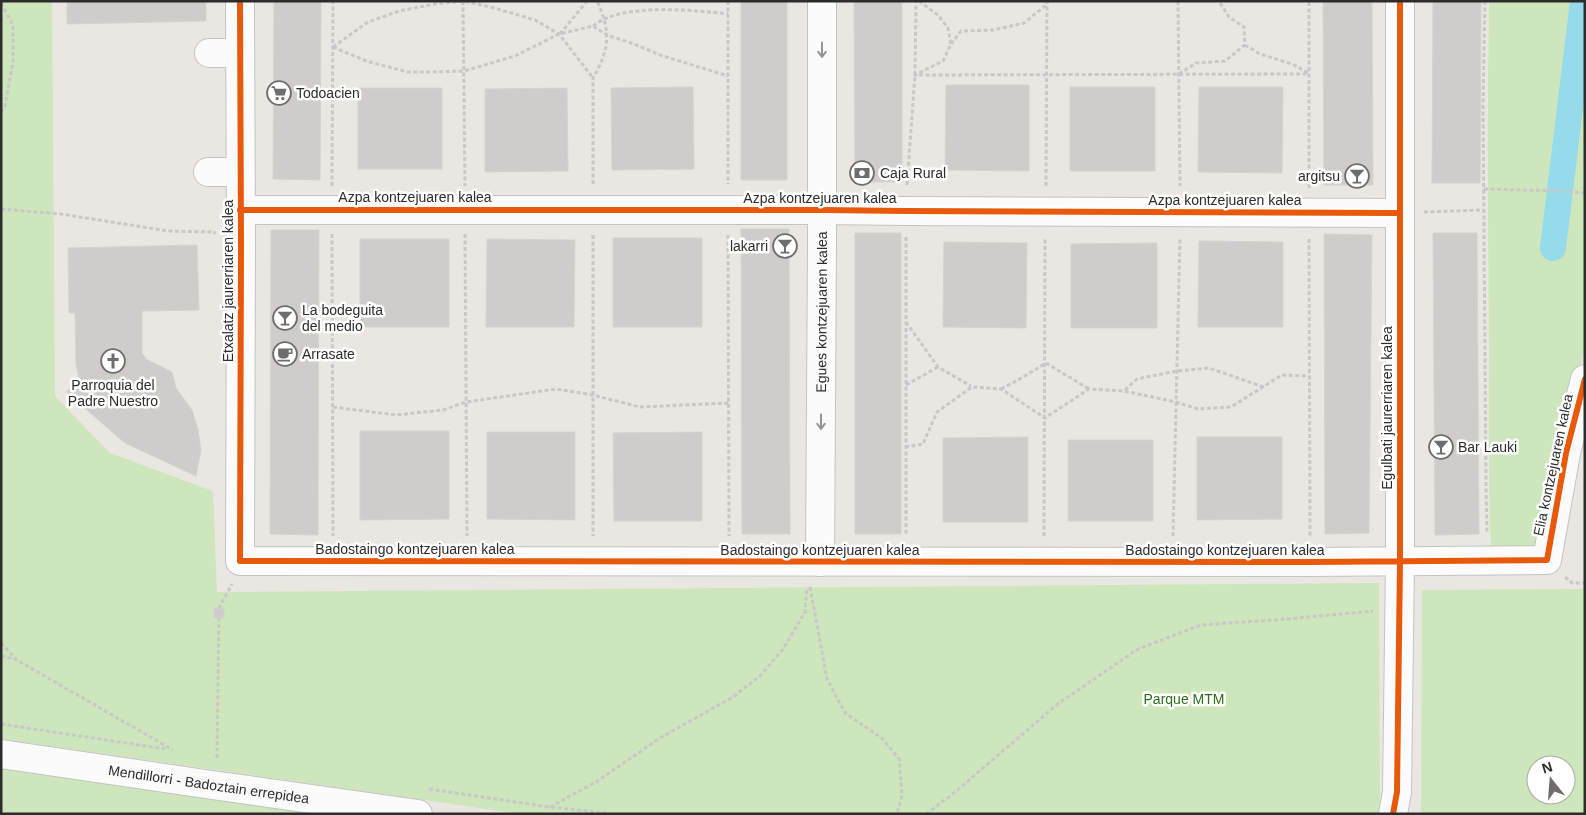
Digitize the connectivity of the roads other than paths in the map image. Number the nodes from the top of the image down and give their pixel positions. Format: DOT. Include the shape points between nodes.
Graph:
graph roads {
  1 [pos="240,1"];
  2 [pos="822,1"];
  3 [pos="1400,1"];
  4 [pos="209,53"];
  5 [pos="240,53"];
  6 [pos="208,172"];
  7 [pos="240,172"];
  8 [pos="240,210"];
  9 [pos="822,210"];
  10 [pos="1399,213"];
  11 [pos="1585,378"];
  12 [pos="240,561"];
  13 [pos="820,562"];
  14 [pos="1400,562"];
  15 [pos="1,754"];
  16 [pos="1398,806"];
  17 [pos="418,814"];
  1 -- 5 [label="street, Etxalatz jaurerriaren kalea"];
  2 -- 9 [label="street, Egues kontzejuaren kalea, one-way"];
  3 -- 10 [label="street, Egulbati jaurerriaren kalea"];
  4 -- 5 [label="street"];
  5 -- 7 [label="street, Etxalatz jaurerriaren kalea"];
  6 -- 7 [label="street"];
  7 -- 8 [label="street, Etxalatz jaurerriaren kalea"];
  8 -- 9 [label="street, Azpa kontzejuaren kalea"];
  8 -- 12 [label="street, Etxalatz jaurerriaren kalea"];
  9 -- 10 [label="street, Azpa kontzejuaren kalea"];
  9 -- 13 [label="street, Egues kontzejuaren kalea, one-way"];
  10 -- 14 [label="street, Egulbati jaurerriaren kalea"];
  11 -- 14 [label="street, Elia kontzejuaren kalea" via="1566,453 1546,560"];
  12 -- 13 [label="street, Badostaingo kontzejuaren kalea"];
  13 -- 14 [label="street, Badostaingo kontzejuaren kalea"];
  14 -- 16 [label="street, Egulbati jaurerriaren kalea"];
  15 -- 17 [label="street, Mendillorri - Badoztain errepidea"];
}
